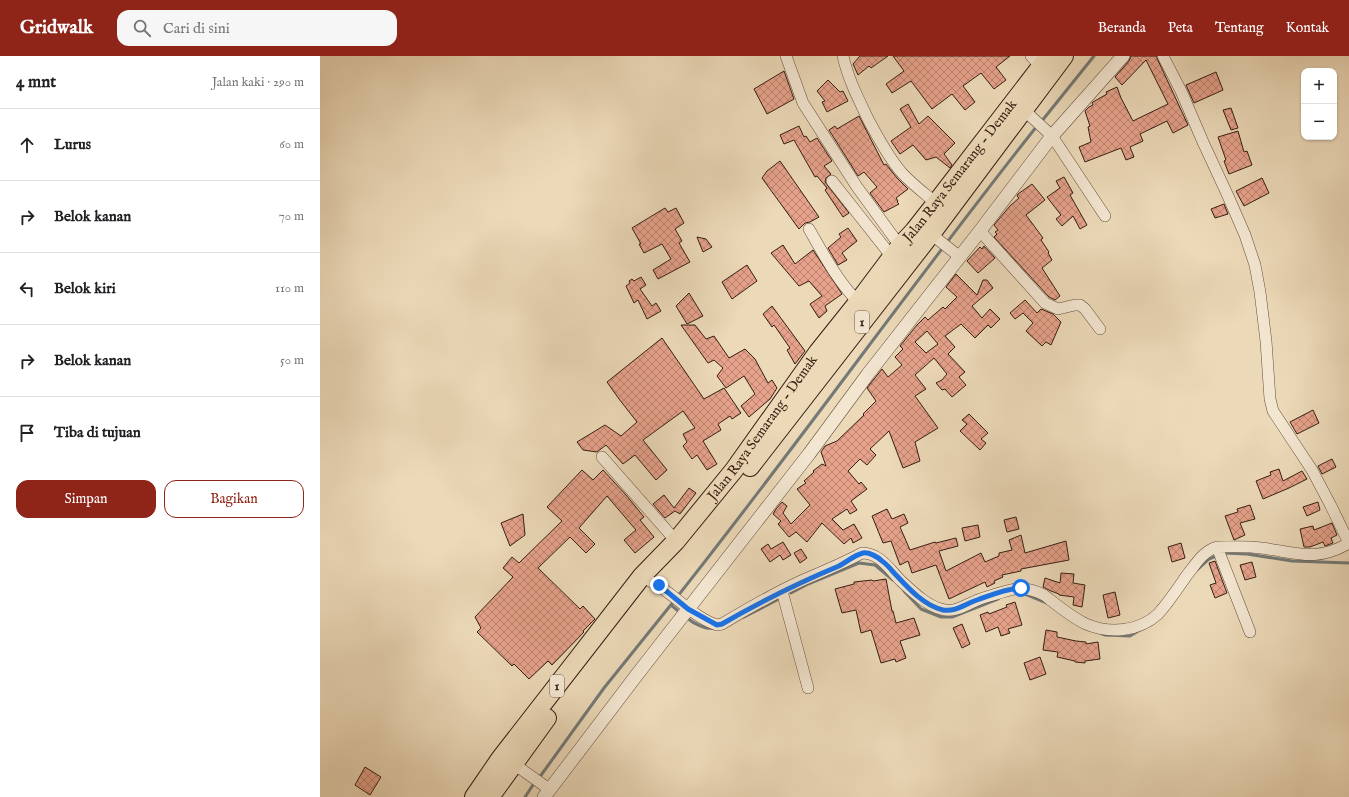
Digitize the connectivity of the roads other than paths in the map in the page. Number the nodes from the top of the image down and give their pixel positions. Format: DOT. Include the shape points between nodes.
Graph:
graph roads {
  1 [pos="786,56"];
  2 [pos="843,56"];
  3 [pos="1064,56"];
  4 [pos="1122,56"];
  5 [pos="1163,56"];
  6 [pos="1040,60"];
  7 [pos="1027,112"];
  8 [pos="1050,135"];
  9 [pos="984,151"];
  10 [pos="832,181"];
  11 [pos="936,203"];
  12 [pos="1106,216"];
  13 [pos="809,229"];
  14 [pos="980,231"];
  15 [pos="932,236"];
  16 [pos="896,252"];
  17 [pos="958,256"];
  18 [pos="858,302"];
  19 [pos="1100,329"];
  20 [pos="602,457"];
  21 [pos="676,541"];
  22 [pos="1349,543"];
  23 [pos="1217,547"];
  24 [pos="654,583"];
  25 [pos="782,591"];
  26 [pos="688,608"];
  27 [pos="1250,632"];
  28 [pos="808,688"];
  29 [pos="514,764"];
  30 [pos="546,791"];
  31 [pos="474,797"];
  32 [pos="490,797"];
  1 -- 16 [label="street" via="803,103"];
  2 -- 11 [label="street" via="846,73 855,93 887,153 901,172"];
  3 -- 7 [label="highway, Jalan Raya Semarang - Demak / 1"];
  4 -- 8 [label="street"];
  5 -- 22 [label="street" via="1245,235 1255,265 1273,411 1312,470"];
  6 -- 9 [label="highway, Jalan Raya Semarang - Demak / 1"];
  7 -- 8 [label="street"];
  7 -- 9 [label="highway, Jalan Raya Semarang - Demak / 1"];
  8 -- 12 [label="street"];
  8 -- 14 [label="street"];
  9 -- 11 [label="highway, Jalan Raya Semarang - Demak / 1"];
  9 -- 15 [label="highway, Jalan Raya Semarang - Demak / 1"];
  10 -- 16 [label="street"];
  11 -- 16 [label="highway, Jalan Raya Semarang - Demak / 1"];
  13 -- 18 [label="street" via="832,270"];
  14 -- 17 [label="street"];
  14 -- 19 [label="street" via="1045,303 1058,308 1080,305"];
  15 -- 17 [label="street"];
  15 -- 24 [label="highway, Jalan Raya Semarang - Demak / 1"];
  16 -- 18 [label="highway, Jalan Raya Semarang - Demak / 1"];
  17 -- 26 [label="street"];
  18 -- 21 [label="highway, Jalan Raya Semarang - Demak / 1" via="818,352 734,470"];
  20 -- 21 [label="street"];
  21 -- 31 [label="highway, Jalan Raya Semarang - Demak / 1" via="642,576 500,759"];
  22 -- 23 [label="street" via="1334,551 1314,555 1260,547"];
  23 -- 25 [label="street" via="1202,556 1158,613 1139,626 1124,630 1086,624 1044,595 1021,588 1013,588 977,600 953,611 942,610 915,594 882,561 866,553"];
  23 -- 27 [label="street"];
  24 -- 26 [label="street"];
  24 -- 29 [label="highway, Jalan Raya Semarang - Demak / 1"];
  25 -- 26 [label="street" via="717,625"];
  25 -- 28 [label="street"];
  26 -- 30 [label="street"];
  29 -- 30 [label="street"];
  29 -- 32 [label="highway, Jalan Raya Semarang - Demak / 1"];
}
